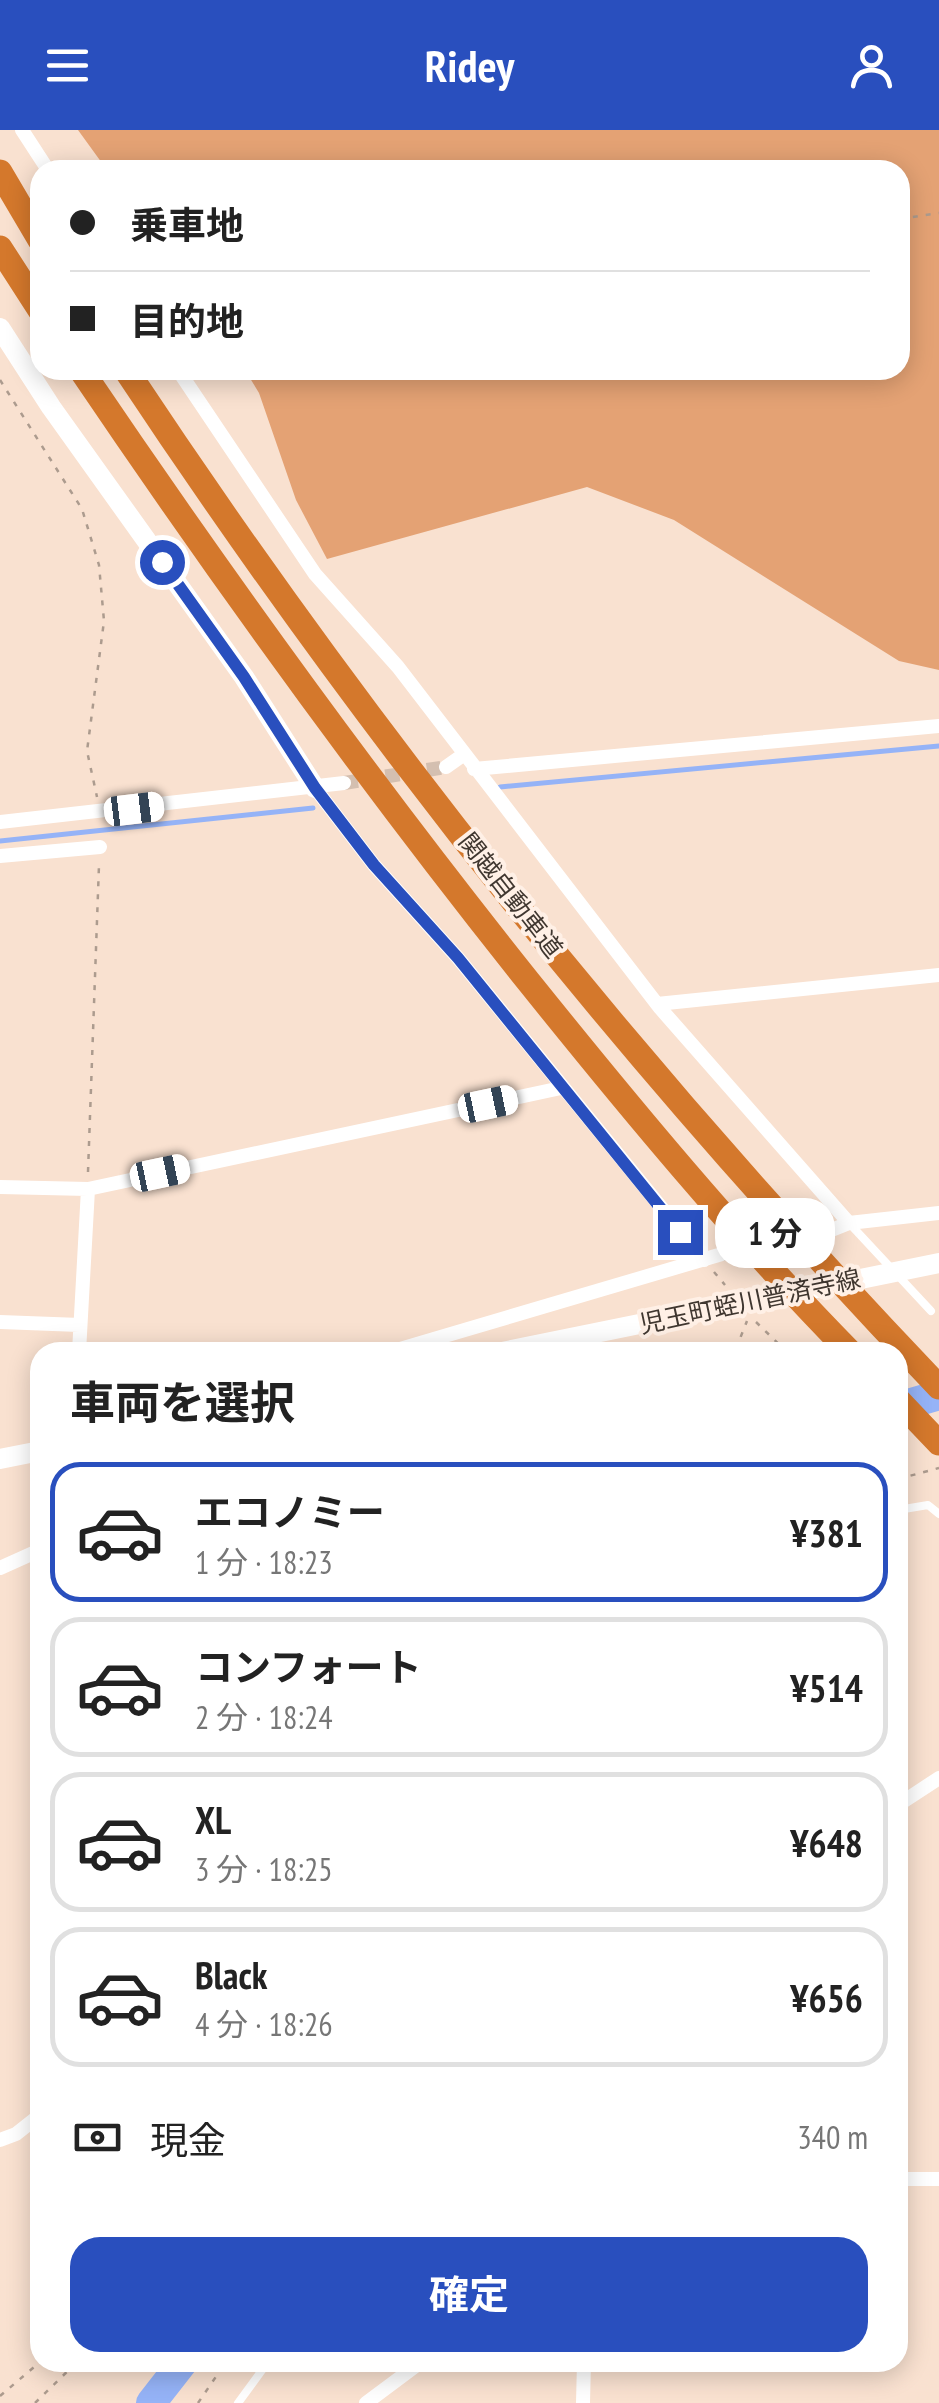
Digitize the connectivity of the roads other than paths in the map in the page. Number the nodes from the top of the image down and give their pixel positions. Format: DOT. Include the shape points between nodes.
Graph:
graph roads {
  1 [pos="22,130"];
  2 [pos="42,160"];
  3 [pos="0,172"];
  4 [pos="30,223"];
  5 [pos="0,248"];
  6 [pos="30,294"];
  7 [pos="0,328"];
  8 [pos="30,375"];
  9 [pos="33,380"];
  10 [pos="88,380"];
  11 [pos="133,380"];
  12 [pos="185,380"];
  13 [pos="939,726"];
  14 [pos="463,755"];
  15 [pos="446,768"];
  16 [pos="474,769"];
  17 [pos="344,783"];
  18 [pos="315,788"];
  19 [pos="0,822"];
  20 [pos="100,848"];
  21 [pos="0,856"];
  22 [pos="939,975"];
  23 [pos="656,1004"];
  24 [pos="561,1088"];
  25 [pos="0,1186"];
  26 [pos="88,1188"];
  27 [pos="939,1213"];
  28 [pos="848,1223"];
  29 [pos="829,1231"];
  30 [pos="722,1254"];
  31 [pos="704,1260"];
  32 [pos="936,1263"];
  33 [pos="931,1311"];
  34 [pos="0,1322"];
  35 [pos="80,1325"];
  36 [pos="79,1342"];
  37 [pos="424,1342"];
  38 [pos="550,1342"];
  39 [pos="841,1342"];
  40 [pos="896,1342"];
  41 [pos="908,1354"];
  42 [pos="939,1387"];
  43 [pos="908,1410"];
  44 [pos="939,1443"];
  45 [pos="30,1452"];
  46 [pos="0,1459"];
  47 [pos="908,1509"];
  48 [pos="939,1514"];
  49 [pos="30,1554"];
  50 [pos="0,1568"];
  51 [pos="939,1778"];
  52 [pos="908,1798"];
  53 [pos="30,2124"];
  54 [pos="0,2140"];
  55 [pos="908,2179"];
  56 [pos="939,2180"];
  57 [pos="261,2372"];
  58 [pos="408,2372"];
  59 [pos="584,2372"];
  60 [pos="238,2403"];
  61 [pos="366,2403"];
  62 [pos="584,2403"];
  1 -- 2 [label="street"];
  3 -- 4 [label="highway"];
  5 -- 6 [label="highway"];
  7 -- 8 [label="street"];
  9 -- 18 [label="street"];
  10 -- 39 [label="highway, 関越自動車道" via="299,685 433,860 619,1094"];
  11 -- 40 [label="highway, 関越自動車道" via="284,599 535,928"];
  12 -- 14 [label="street" via="315,574 398,667"];
  13 -- 16 [label="street"];
  14 -- 15 [label="street"];
  14 -- 16 [label="street"];
  16 -- 23 [label="street"];
  17 -- 18 [label="street"];
  18 -- 19 [label="street"];
  18 -- 24 [label="street"];
  20 -- 21 [label="street"];
  22 -- 23 [label="street"];
  23 -- 28 [label="street"];
  24 -- 26 [label="street"];
  24 -- 31 [label="street"];
  25 -- 26 [label="street"];
  26 -- 35 [label="street"];
  27 -- 28 [label="street"];
  28 -- 29 [label="street"];
  28 -- 33 [label="lane"];
  30 -- 31 [label="street"];
  31 -- 37 [label="street"];
  32 -- 38 [label="street, 児玉町蛭川普済寺線"];
  34 -- 35 [label="street"];
  35 -- 36 [label="street"];
  41 -- 42 [label="highway, 関越自動車道"];
  43 -- 44 [label="highway"];
  45 -- 46 [label="street"];
  47 -- 48 [label="lane" via="928,1506"];
  49 -- 50 [label="street"];
  51 -- 52 [label="street"];
  53 -- 54 [label="street"];
  55 -- 56 [label="street"];
  57 -- 60 [label="lane"];
  58 -- 61 [label="street"];
  59 -- 62 [label="street"];
}
